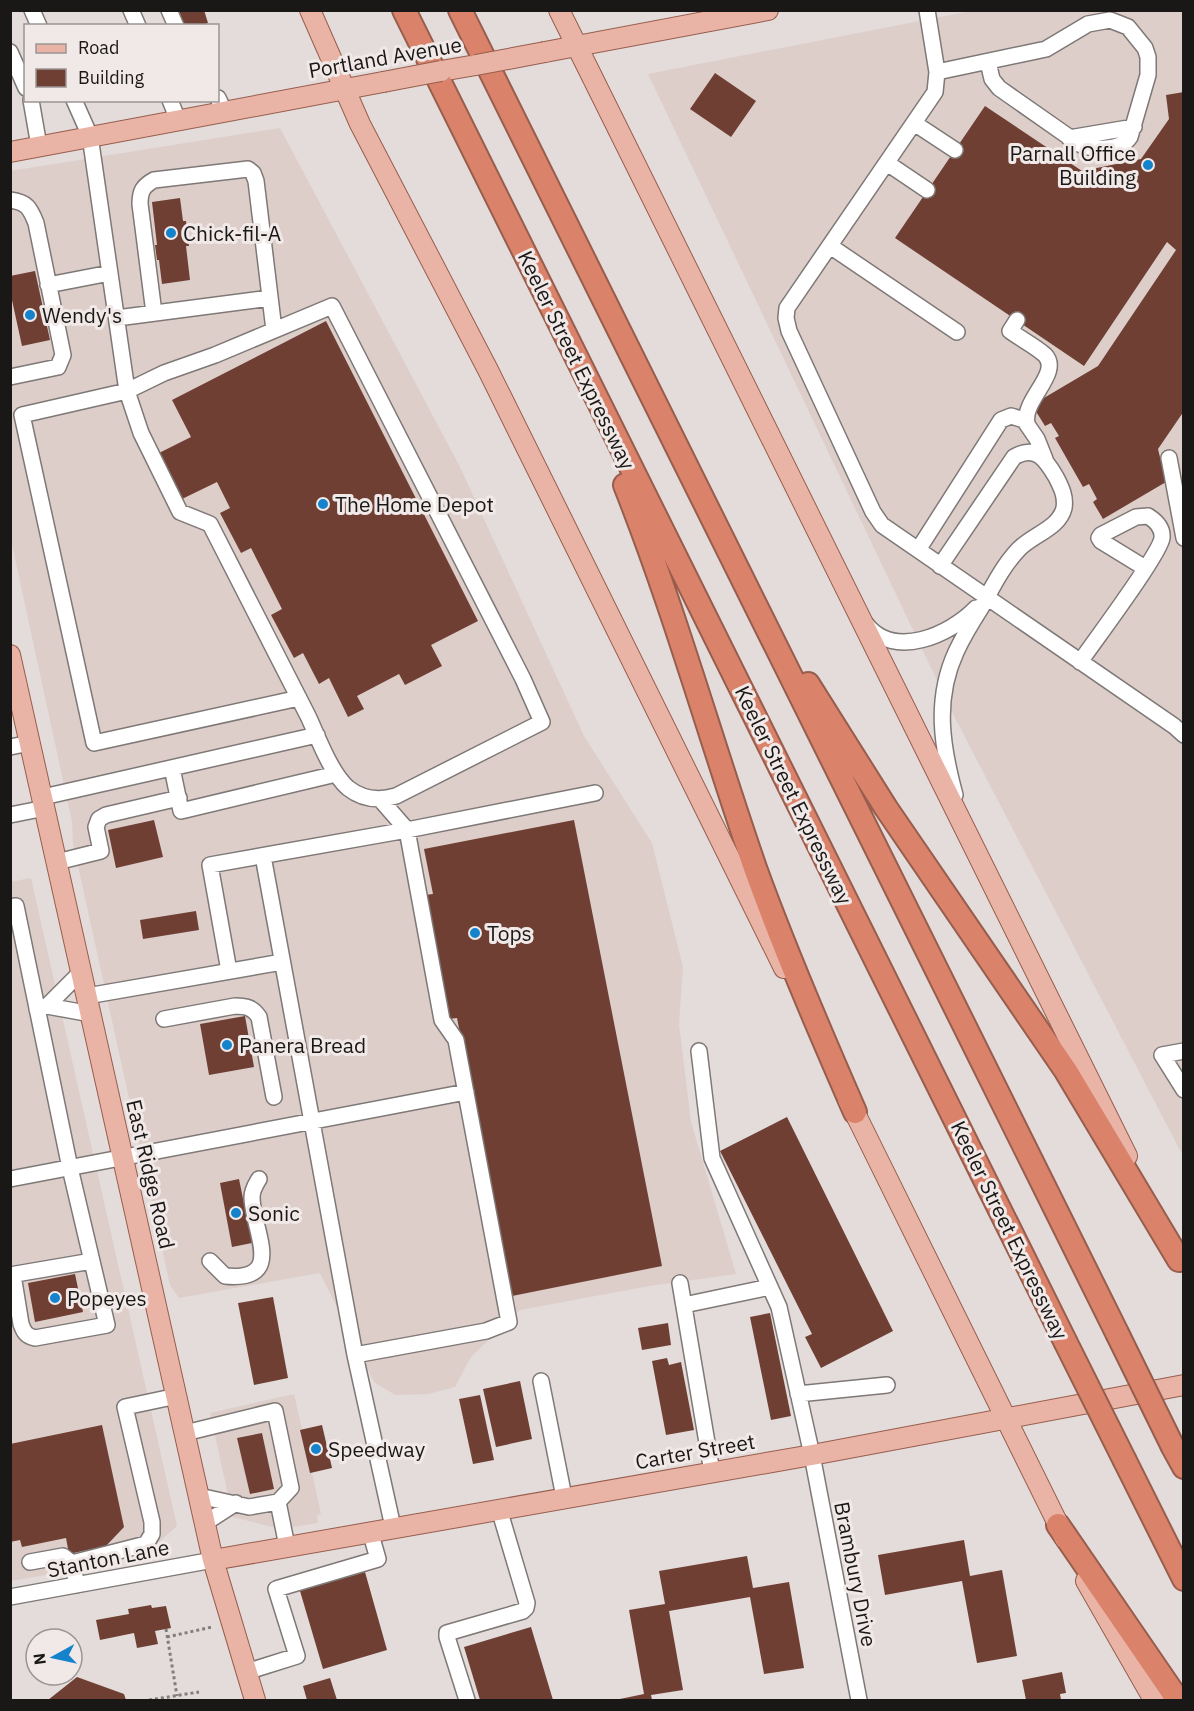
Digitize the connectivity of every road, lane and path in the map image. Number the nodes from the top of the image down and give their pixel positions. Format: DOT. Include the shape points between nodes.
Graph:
graph roads {
  1 [pos="32,10"];
  2 [pos="131,10"];
  3 [pos="310,10"];
  4 [pos="404,10"];
  5 [pos="460,10"];
  6 [pos="559,10"];
  7 [pos="768,10"];
  8 [pos="927,10"];
  9 [pos="38,24"];
  10 [pos="137,24"];
  11 [pos="577,46"];
  12 [pos="10,52"];
  13 [pos="988,62"];
  14 [pos="937,72"];
  15 [pos="20,88"];
  16 [pos="344,89"];
  17 [pos="31,102"];
  18 [pos="75,102"];
  19 [pos="171,102"];
  20 [pos="221,104"];
  21 [pos="178,120"];
  22 [pos="914,123"];
  23 [pos="90,136"];
  24 [pos="39,146"];
  25 [pos="955,150"];
  26 [pos="10,152"];
  27 [pos="886,163"];
  28 [pos="927,190"];
  29 [pos="10,200"];
  30 [pos="830,246"];
  31 [pos="110,273"];
  32 [pos="536,277"];
  33 [pos="48,285"];
  34 [pos="270,298"];
  35 [pos="154,313"];
  36 [pos="117,318"];
  37 [pos="1017,320"];
  38 [pos="273,330"];
  39 [pos="957,332"];
  40 [pos="10,377"];
  41 [pos="127,391"];
  42 [pos="663,420"];
  43 [pos="1027,423"];
  44 [pos="1169,458"];
  45 [pos="1045,459"];
  46 [pos="1184,538"];
  47 [pos="918,550"];
  48 [pos="940,566"];
  49 [pos="1145,568"];
  50 [pos="987,597"];
  51 [pos="860,616"];
  52 [pos="10,655"];
  53 [pos="1080,662"];
  54 [pos="298,698"];
  55 [pos="1183,733"];
  56 [pos="317,735"];
  57 [pos="30,743"];
  58 [pos="10,747"];
  59 [pos="172,768"];
  60 [pos="336,774"];
  61 [pos="595,793"];
  62 [pos="179,798"];
  63 [pos="380,799"];
  64 [pos="44,802"];
  65 [pos="10,815"];
  66 [pos="964,827"];
  67 [pos="407,830"];
  68 [pos="262,856"];
  69 [pos="57,862"];
  70 [pos="10,907"];
  71 [pos="282,962"];
  72 [pos="82,971"];
  73 [pos="229,971"];
  74 [pos="89,1005"];
  75 [pos="42,1007"];
  76 [pos="164,1018"];
  77 [pos="1184,1051"];
  78 [pos="699,1052"];
  79 [pos="1184,1090"];
  80 [pos="466,1092"];
  81 [pos="274,1097"];
  82 [pos="855,1112"];
  83 [pos="312,1121"];
  84 [pos="123,1157"];
  85 [pos="70,1168"];
  86 [pos="10,1179"];
  87 [pos="259,1179"];
  88 [pos="92,1261"];
  89 [pos="210,1261"];
  90 [pos="1181,1264"];
  91 [pos="15,1274"];
  92 [pos="680,1283"];
  93 [pos="770,1287"];
  94 [pos="684,1305"];
  95 [pos="106,1321"];
  96 [pos="16,1325"];
  97 [pos="355,1355"];
  98 [pos="542,1381"];
  99 [pos="887,1385"];
  100 [pos="1184,1385"];
  101 [pos="798,1394"];
  102 [pos="177,1396"];
  103 [pos="1005,1418"];
  104 [pos="185,1433"];
  105 [pos="812,1455"];
  106 [pos="1184,1467"];
  107 [pos="712,1472"];
  108 [pos="199,1496"];
  109 [pos="564,1497"];
  110 [pos="278,1502"];
  111 [pos="236,1503"];
  112 [pos="499,1509"];
  113 [pos="205,1523"];
  114 [pos="1058,1525"];
  115 [pos="393,1527"];
  116 [pos="370,1531"];
  117 [pos="287,1546"];
  118 [pos="213,1560"];
  119 [pos="30,1562"];
  120 [pos="72,1563"];
  121 [pos="1184,1579"];
  122 [pos="76,1585"];
  123 [pos="10,1597"];
  124 [pos="212,1627"];
  125 [pos="166,1629"];
  126 [pos="167,1637"];
  127 [pos="246,1672"];
  128 [pos="199,1692"];
  129 [pos="189,1694"];
  130 [pos="177,1696"];
  131 [pos="149,1701"];
  132 [pos="190,1701"];
  133 [pos="255,1701"];
  134 [pos="467,1701"];
  135 [pos="859,1701"];
  136 [pos="1154,1701"];
  137 [pos="1178,1701"];
  1 -- 9 [label="street"];
  2 -- 10 [label="street"];
  3 -- 16 [label="main road"];
  4 -- 32 [label="highway, Keeler Street Expressway"];
  5 -- 42 [label="highway"];
  6 -- 11 [label="main road"];
  7 -- 11 [label="main road, Portland Avenue"];
  8 -- 14 [label="street"];
  11 -- 16 [label="main road, Portland Avenue, bridge"];
  11 -- 51 [label="main road"];
  12 -- 15 [label="street"];
  13 -- 13 [label="street" via="999,88 1084,147 1126,143 1148,75 1148,57 1139,39 1128,27 1110,20 1088,24 1046,49"];
  13 -- 14 [label="street"];
  14 -- 22 [label="street" via="935,92"];
  16 -- 20 [label="main road, Portland Avenue"];
  16 -- 82 [label="main road" via="488,370"];
  17 -- 24 [label="street"];
  18 -- 23 [label="street"];
  19 -- 21 [label="street"];
  20 -- 21 [label="main road, Portland Avenue"];
  21 -- 23 [label="main road, Portland Avenue"];
  22 -- 25 [label="street"];
  22 -- 27 [label="street"];
  23 -- 24 [label="main road, Portland Avenue"];
  23 -- 31 [label="street"];
  24 -- 26 [label="main road, Portland Avenue"];
  27 -- 28 [label="street"];
  27 -- 30 [label="street"];
  29 -- 33 [label="street" via="22,201 31,210"];
  30 -- 39 [label="street"];
  30 -- 47 [label="street" via="788,308 787,324 876,517"];
  31 -- 33 [label="street"];
  31 -- 36 [label="street"];
  32 -- 82 [label="highway" via="643,530 768,903"];
  32 -- 121 [label="highway, Keeler Street Expressway, bridge"];
  33 -- 40 [label="street" via="63,355 58,367"];
  34 -- 35 [label="street"];
  34 -- 35 [label="street" via="253,173 248,169 154,180 140,192"];
  34 -- 38 [label="street"];
  35 -- 36 [label="street"];
  36 -- 41 [label="street"];
  37 -- 43 [label="street" via="1010,331 1044,354 1049,365 1028,408"];
  38 -- 41 [label="street"];
  38 -- 63 [label="street" via="332,306 542,722 406,792"];
  41 -- 54 [label="street" via="141,433 180,512 210,524"];
  41 -- 54 [label="street" via="22,415 94,743"];
  42 -- 90 [label="highway" via="846,747 1066,1071"];
  42 -- 106 [label="highway, bridge"];
  43 -- 45 [label="street"];
  43 -- 47 [label="street" via="1020,417 1001,420"];
  44 -- 46 [label="street"];
  45 -- 48 [label="street" via="1032,453 1014,458"];
  45 -- 50 [label="street" via="1063,491 1063,511 1053,525 1018,550"];
  47 -- 48 [label="street"];
  48 -- 50 [label="street"];
  49 -- 53 [label="street"];
  50 -- 51 [label="street" via="960,622 913,642 892,642 880,637"];
  50 -- 53 [label="street"];
  50 -- 66 [label="street" via="956,651 943,697 944,752"];
  51 -- 66 [label="main road"];
  52 -- 57 [label="main road, East Ridge Road"];
  53 -- 55 [label="street"];
  54 -- 56 [label="street"];
  56 -- 59 [label="street"];
  56 -- 60 [label="street"];
  57 -- 58 [label="street"];
  57 -- 64 [label="main road, East Ridge Road"];
  59 -- 62 [label="street"];
  59 -- 64 [label="street"];
  60 -- 62 [label="street" via="181,811"];
  60 -- 63 [label="street" via="349,789"];
  61 -- 67 [label="street"];
  62 -- 69 [label="street" via="106,814 96,828 101,851"];
  63 -- 67 [label="street"];
  64 -- 65 [label="street"];
  64 -- 69 [label="main road, East Ridge Road"];
  66 -- 90 [label="main road"];
  67 -- 68 [label="street"];
  67 -- 80 [label="street" via="442,1020 456,1040"];
  68 -- 71 [label="street"];
  68 -- 73 [label="street" via="210,865"];
  69 -- 72 [label="main road, East Ridge Road"];
  70 -- 75 [label="street" via="16,906"];
  71 -- 73 [label="street"];
  71 -- 83 [label="street"];
  72 -- 74 [label="main road, East Ridge Road"];
  72 -- 75 [label="street"];
  73 -- 74 [label="street"];
  74 -- 75 [label="street"];
  74 -- 84 [label="main road, East Ridge Road"];
  75 -- 85 [label="street"];
  76 -- 81 [label="street" via="235,1006 254,1011 260,1017"];
  77 -- 79 [label="street" via="1162,1055"];
  78 -- 93 [label="street, Brambury Drive" via="712,1158"];
  80 -- 83 [label="street"];
  80 -- 97 [label="street" via="509,1322 486,1331"];
  82 -- 103 [label="main road"];
  83 -- 84 [label="street"];
  83 -- 97 [label="street"];
  84 -- 85 [label="street"];
  84 -- 102 [label="main road, East Ridge Road"];
  85 -- 86 [label="street"];
  85 -- 88 [label="street"];
  87 -- 89 [label="street" via="252,1196 263,1257 259,1267 250,1275 225,1276"];
  88 -- 91 [label="street"];
  88 -- 95 [label="street"];
  91 -- 95 [label="street" via="33,1326"];
  91 -- 96 [label="street"];
  92 -- 94 [label="street"];
  93 -- 94 [label="street"];
  93 -- 101 [label="street, Brambury Drive" via="779,1306"];
  94 -- 107 [label="street"];
  95 -- 96 [label="street" via="35,1338"];
  97 -- 115 [label="street"];
  98 -- 109 [label="street"];
  99 -- 101 [label="street"];
  100 -- 103 [label="main road, Carter Street"];
  101 -- 105 [label="street, Brambury Drive"];
  102 -- 104 [label="main road, East Ridge Road"];
  102 -- 120 [label="street" via="125,1407 152,1522 152,1534 146,1544"];
  103 -- 105 [label="main road, Carter Street"];
  103 -- 114 [label="main road"];
  104 -- 108 [label="main road, East Ridge Road"];
  104 -- 110 [label="street" via="275,1412 291,1488"];
  105 -- 107 [label="main road, Carter Street"];
  105 -- 135 [label="street, Brambury Drive"];
  107 -- 109 [label="main road, Carter Street"];
  108 -- 111 [label="street"];
  108 -- 113 [label="main road, East Ridge Road"];
  109 -- 112 [label="main road, Carter Street"];
  110 -- 111 [label="street" via="249,1507"];
  110 -- 117 [label="street"];
  111 -- 113 [label="street"];
  112 -- 115 [label="main road, Carter Street"];
  112 -- 134 [label="street" via="526,1608 447,1633"];
  113 -- 118 [label="main road, East Ridge Road"];
  114 -- 136 [label="main road"];
  114 -- 137 [label="highway"];
  115 -- 116 [label="main road, Carter Street"];
  116 -- 117 [label="main road, Carter Street"];
  116 -- 127 [label="street" via="378,1559 276,1589 297,1656"];
  117 -- 118 [label="main road, Carter Street"];
  118 -- 122 [label="street, Stanton Lane"];
  118 -- 127 [label="main road, East Ridge Road"];
  119 -- 120 [label="street" via="63,1556"];
  120 -- 122 [label="street"];
  122 -- 123 [label="street, Stanton Lane"];
  124 -- 126 [label="path"];
  125 -- 126 [label="path"];
  126 -- 130 [label="path"];
  127 -- 133 [label="main road, East Ridge Road"];
  128 -- 129 [label="path"];
  129 -- 130 [label="path"];
  129 -- 132 [label="path"];
  130 -- 131 [label="path"];
}
